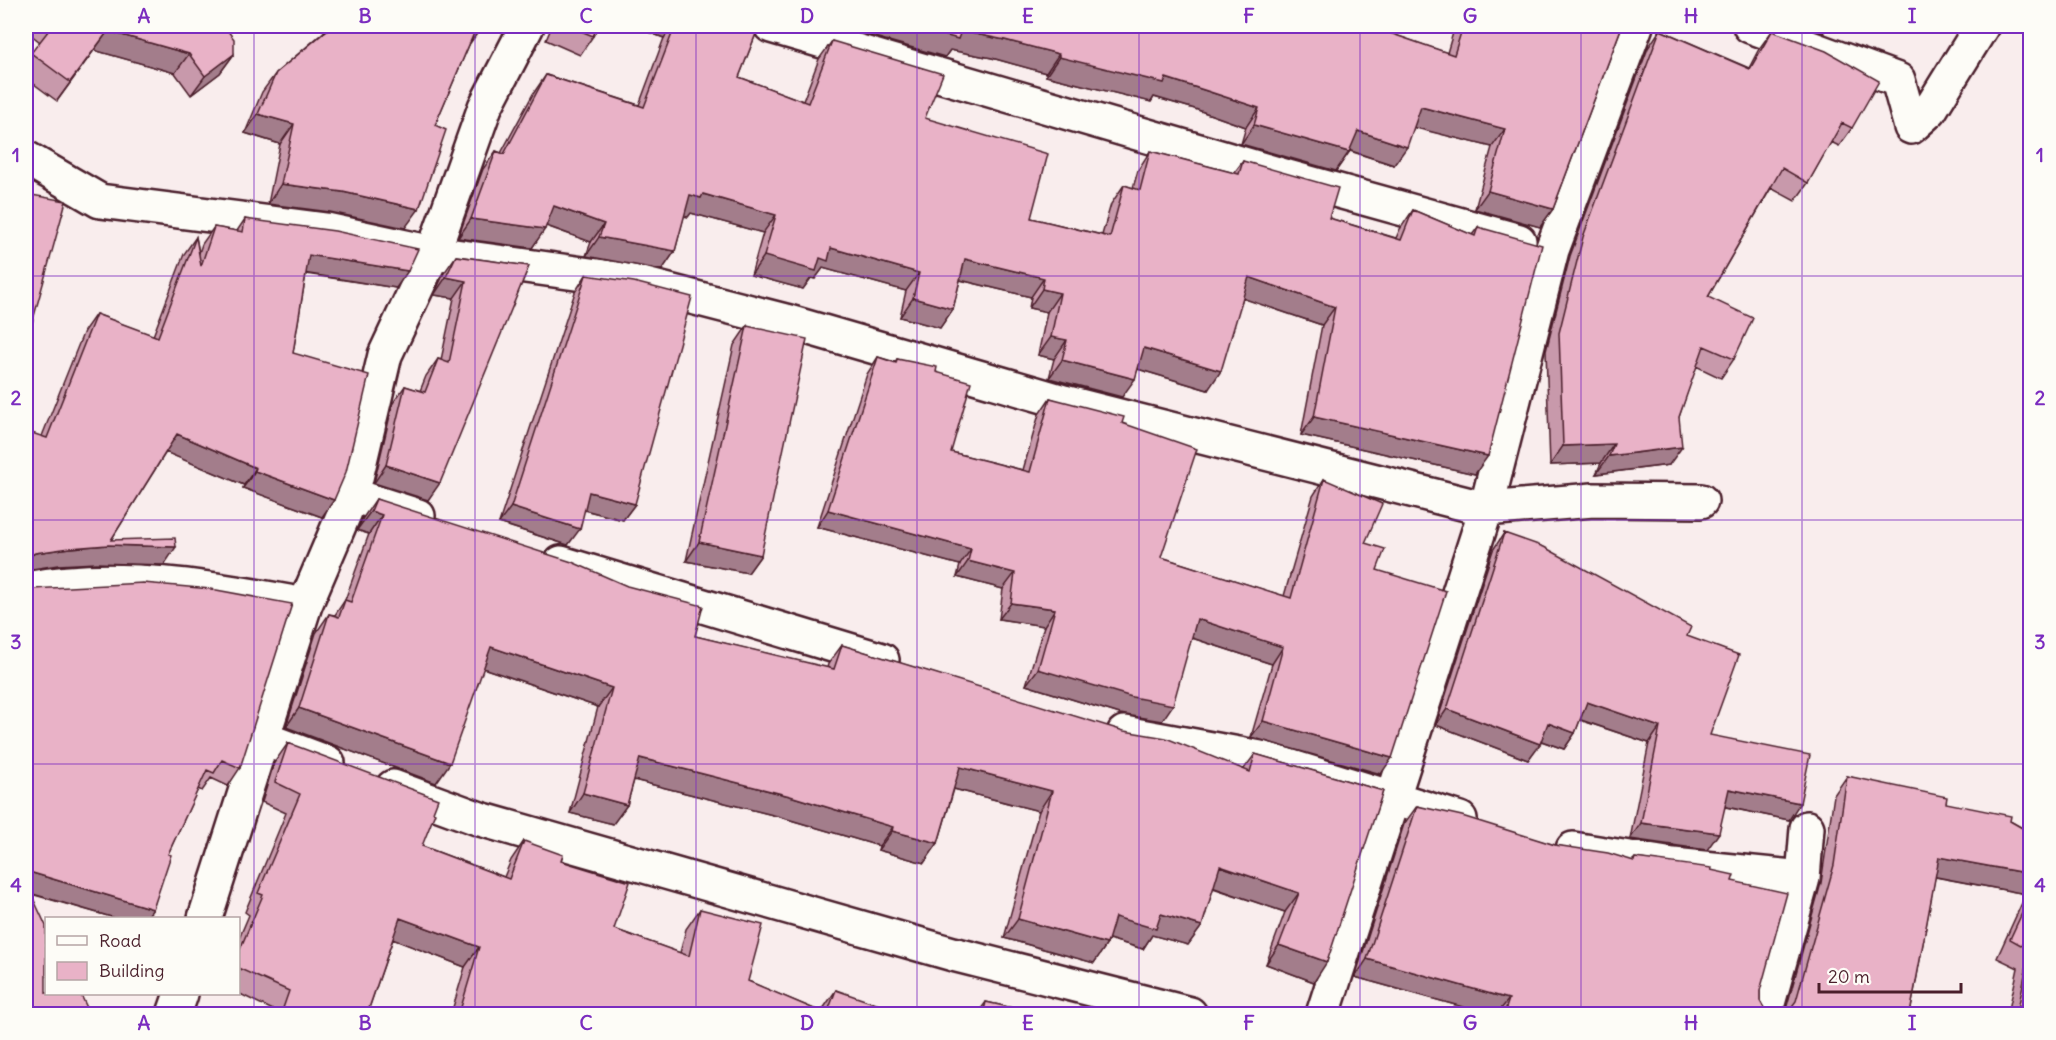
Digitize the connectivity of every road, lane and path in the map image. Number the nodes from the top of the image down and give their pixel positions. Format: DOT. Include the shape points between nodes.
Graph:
graph roads {
  1 [pos="527,26"];
  2 [pos="771,26"];
  3 [pos="1636,26"];
  4 [pos="1750,26"];
  5 [pos="1982,26"];
  6 [pos="26,158"];
  7 [pos="1552,250"];
  8 [pos="433,253"];
  9 [pos="352,495"];
  10 [pos="1701,501"];
  11 [pos="1485,509"];
  12 [pos="452,527"];
  13 [pos="530,553"];
  14 [pos="26,589"];
  15 [pos="305,605"];
  16 [pos="913,670"];
  17 [pos="1094,725"];
  18 [pos="264,739"];
  19 [pos="1394,800"];
  20 [pos="1807,828"];
  21 [pos="1493,829"];
  22 [pos="1548,845"];
  23 [pos="1803,878"];
  24 [pos="205,917"];
  25 [pos="180,995"];
  26 [pos="174,1014"];
  27 [pos="1190,1014"];
  28 [pos="1323,1014"];
  29 [pos="1765,1014"];
  1 -- 8 [label="street" via="484,107"];
  2 -- 7 [label="street"];
  3 -- 7 [label="street"];
  4 -- 5 [label="street" via="1898,80 1911,127 1930,110"];
  6 -- 8 [label="street" via="100,201 326,230"];
  7 -- 11 [label="street"];
  8 -- 9 [label="street" via="386,355"];
  8 -- 11 [label="street" via="626,280 789,322 1064,402"];
  9 -- 12 [label="street"];
  9 -- 15 [label="street"];
  10 -- 11 [label="street" via="1593,500"];
  11 -- 19 [label="street"];
  13 -- 16 [label="street"];
  14 -- 15 [label="street" via="108,582 207,586"];
  15 -- 18 [label="street"];
  17 -- 19 [label="street" via="1266,759"];
  18 -- 24 [label="street"];
  18 -- 27 [label="street" via="480,819 952,954"];
  19 -- 21 [label="street"];
  19 -- 28 [label="street"];
  20 -- 23 [label="street"];
  22 -- 23 [label="street" via="1673,865"];
  23 -- 29 [label="street"];
  25 -- 26 [label="street"];
}
